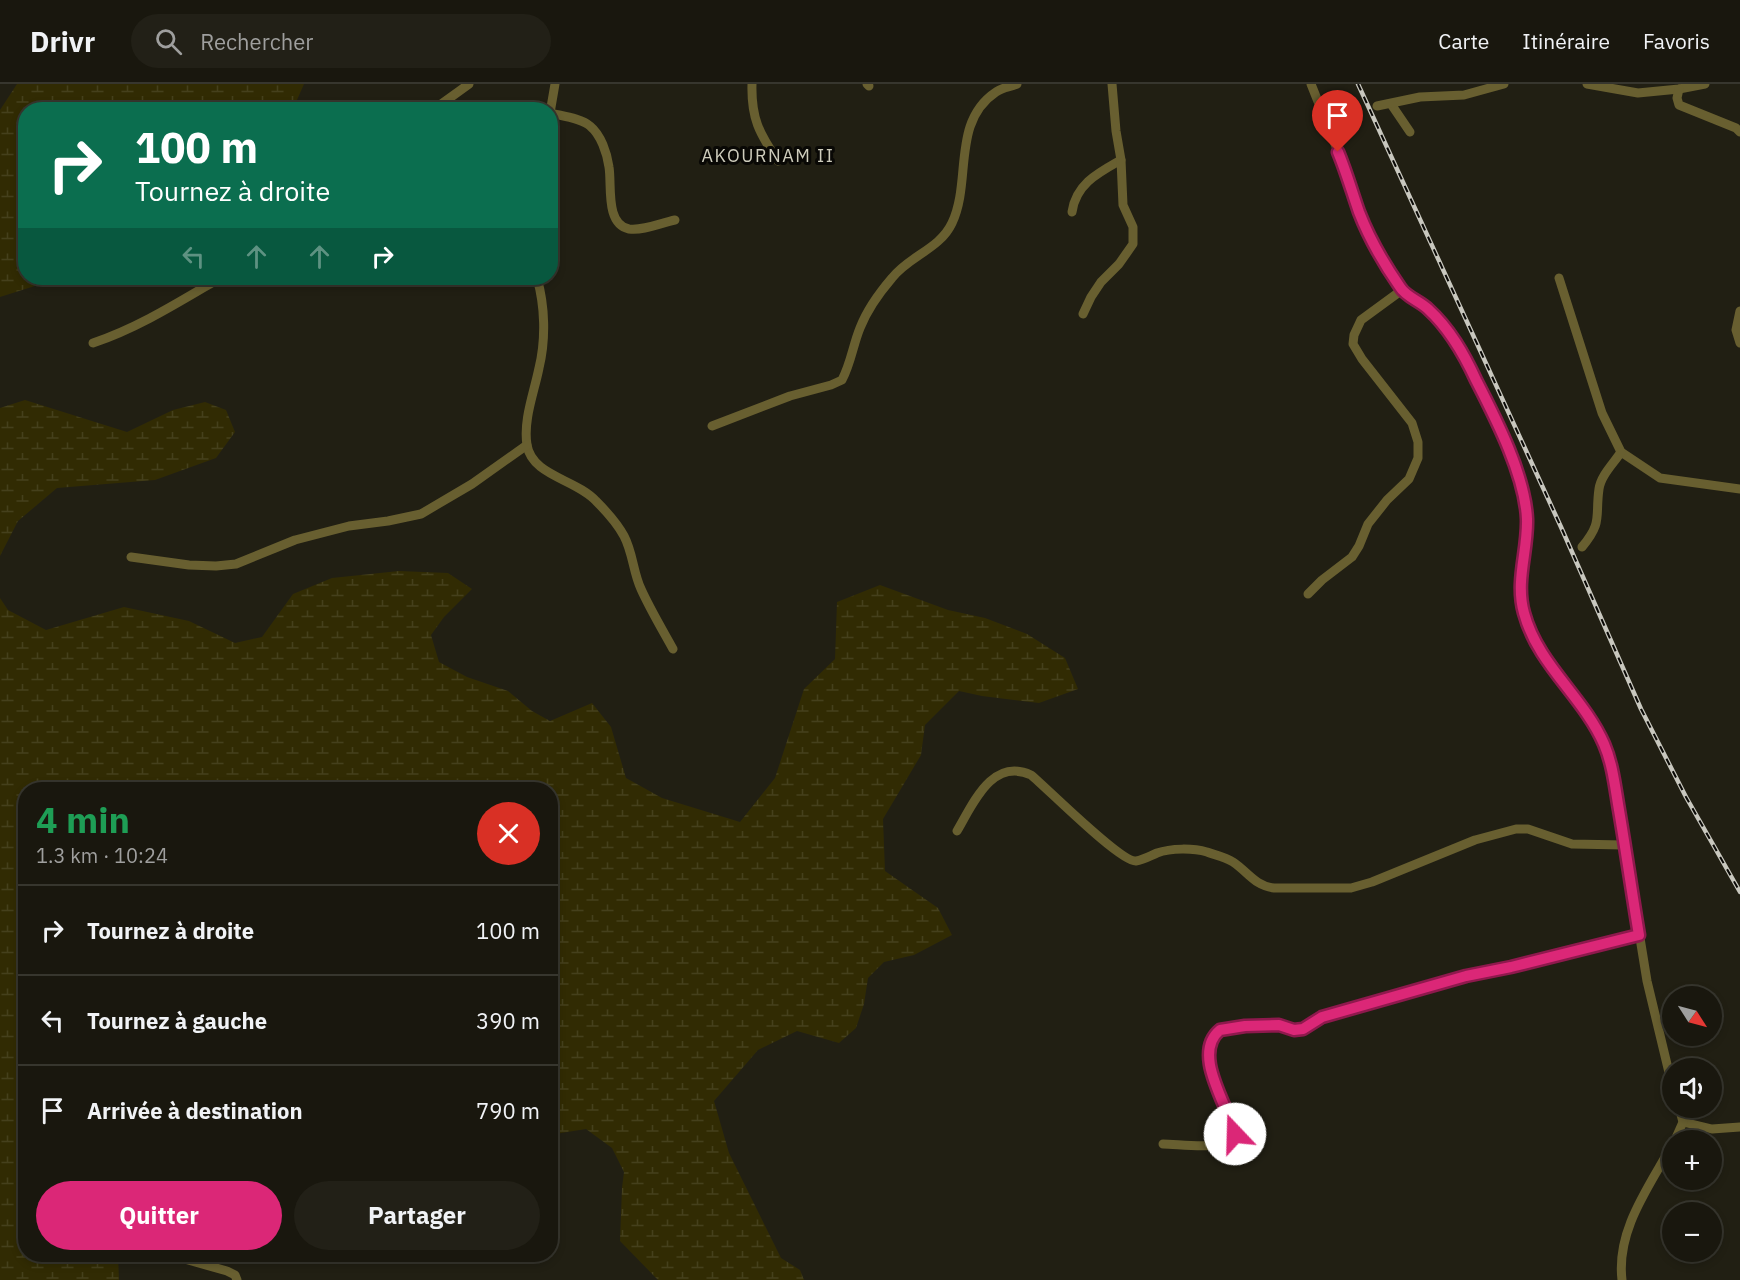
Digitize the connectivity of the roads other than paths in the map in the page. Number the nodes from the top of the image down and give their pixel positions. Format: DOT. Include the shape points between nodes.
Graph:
graph roads {
  1 [pos="469,84"];
  2 [pos="555,84"];
  3 [pos="752,84"];
  4 [pos="1017,84"];
  5 [pos="1112,84"];
  6 [pos="1311,84"];
  7 [pos="1504,84"];
  8 [pos="1587,84"];
  9 [pos="1705,84"];
  10 [pos="1679,89"];
  11 [pos="445,102"];
  12 [pos="552,102"];
  13 [pos="1390,104"];
  14 [pos="1377,106"];
  15 [pos="558,115"];
  16 [pos="1410,132"];
  17 [pos="1740,132"];
  18 [pos="1121,160"];
  19 [pos="778,161"];
  20 [pos="1072,212"];
  21 [pos="675,220"];
  22 [pos="1559,278"];
  23 [pos="208,285"];
  24 [pos="538,285"];
  25 [pos="1402,290"];
  26 [pos="1740,311"];
  27 [pos="1083,314"];
  28 [pos="1740,343"];
  29 [pos="93,344"];
  30 [pos="712,426"];
  31 [pos="527,445"];
  32 [pos="1621,452"];
  33 [pos="1740,489"];
  34 [pos="1582,547"];
  35 [pos="131,557"];
  36 [pos="1308,594"];
  37 [pos="673,649"];
  38 [pos="957,831"];
  39 [pos="1624,845"];
  40 [pos="1639,935"];
  41 [pos="1666,1058"];
  42 [pos="1682,1118"];
  43 [pos="1683,1122"];
  44 [pos="1740,1127"];
  45 [pos="1679,1130"];
  46 [pos="1163,1144"];
  47 [pos="1662,1163"];
  48 [pos="197,1262"];
  49 [pos="237,1280"];
  50 [pos="1622,1280"];
  1 -- 11 [label="street"];
  2 -- 12 [label="street"];
  3 -- 19 [label="street" via="754,120"];
  4 -- 30 [label="street" via="994,93 973,118 964,149 959,205 952,225 943,237 902,266 888,284 860,327 842,380"];
  5 -- 18 [label="street"];
  6 -- 25 [label="street" via="1360,213"];
  7 -- 13 [label="street" via="1464,95 1420,97"];
  8 -- 10 [label="street" via="1638,93"];
  9 -- 10 [label="street"];
  10 -- 17 [label="street" via="1679,105"];
  13 -- 14 [label="street"];
  13 -- 16 [label="street"];
  15 -- 21 [label="street" via="588,124 597,133 609,166 614,216 622,225 635,229"];
  18 -- 20 [label="street" via="1090,178 1075,197"];
  18 -- 27 [label="street" via="1123,205 1132,227 1133,244 1101,282"];
  22 -- 32 [label="street" via="1602,413"];
  23 -- 29 [label="street"];
  24 -- 31 [label="street" via="544,313 542,353 529,410"];
  25 -- 36 [label="street" via="1361,320 1353,334 1353,344 1412,423 1418,442 1415,468 1368,524 1352,557"];
  25 -- 39 [label="street" via="1427,308 1464,355 1523,489 1526,535 1520,591 1524,615 1547,662 1579,702 1604,745 1612,766"];
  26 -- 28 [label="street" via="1736,330"];
  31 -- 35 [label="street" via="421,514 295,540 236,564 189,565"];
  31 -- 37 [label="street" via="532,460 540,468 594,498 624,536 641,589"];
  32 -- 33 [label="street" via="1660,478"];
  32 -- 34 [label="street" via="1603,477 1599,519"];
  38 -- 39 [label="street" via="981,790 1001,773 1016,770 1031,775 1130,861 1160,852 1204,851 1233,863 1265,887 1352,888 1475,840 1516,829 1528,829 1572,844"];
  39 -- 40 [label="street"];
  40 -- 41 [label="street"];
  40 -- 46 [label="street" via="1466,976 1322,1017 1303,1029 1279,1025 1220,1030 1210,1045 1209,1062 1234,1137 1219,1146"];
  42 -- 43 [label="street"];
  43 -- 44 [label="street" via="1712,1129"];
  43 -- 45 [label="street"];
  47 -- 50 [label="street" via="1624,1238"];
  48 -- 49 [label="street" via="227,1270"];
}
